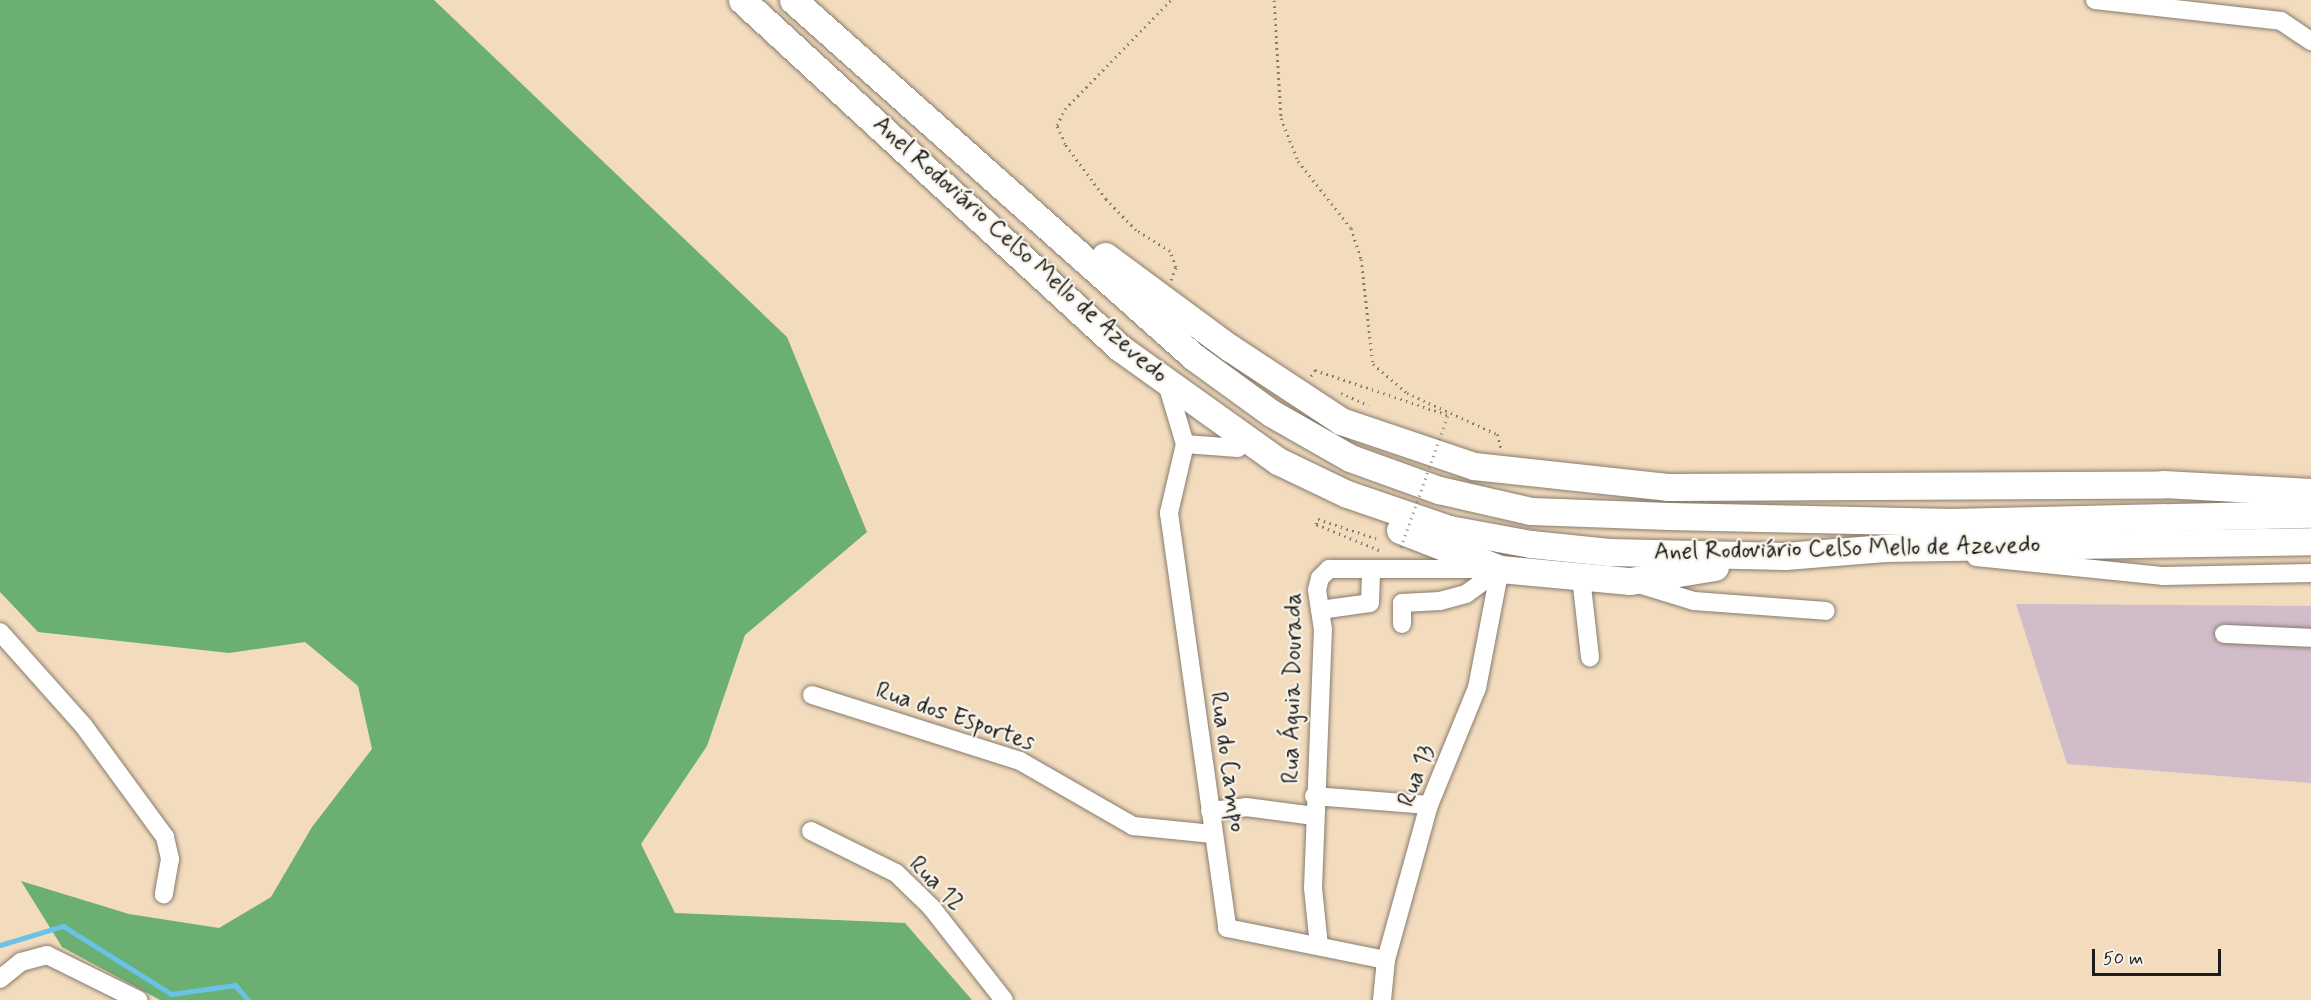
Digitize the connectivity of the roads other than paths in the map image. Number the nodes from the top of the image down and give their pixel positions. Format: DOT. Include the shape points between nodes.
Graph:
graph roads {
  1 [pos="742,0"];
  2 [pos="793,0"];
  3 [pos="2095,0"];
  4 [pos="2311,41"];
  5 [pos="956,143"];
  6 [pos="1167,384"];
  7 [pos="1205,411"];
  8 [pos="1185,444"];
  9 [pos="1238,448"];
  10 [pos="2311,492"];
  11 [pos="2311,514"];
  12 [pos="2311,542"];
  13 [pos="1885,548"];
  14 [pos="1785,555"];
  15 [pos="1371,569"];
  16 [pos="1500,570"];
  17 [pos="2311,573"];
  18 [pos="1581,577"];
  19 [pos="1630,581"];
  20 [pos="1320,610"];
  21 [pos="1826,611"];
  22 [pos="1402,624"];
  23 [pos="0,632"];
  24 [pos="2224,634"];
  25 [pos="2311,638"];
  26 [pos="1590,657"];
  27 [pos="812,695"];
  28 [pos="1314,796"];
  29 [pos="1429,805"];
  30 [pos="1209,811"];
  31 [pos="1314,816"];
  32 [pos="811,831"];
  33 [pos="1213,834"];
  34 [pos="164,894"];
  35 [pos="1319,946"];
  36 [pos="1386,960"];
  37 [pos="0,979"];
  38 [pos="138,1000"];
  39 [pos="1004,1000"];
  40 [pos="1382,1000"];
  1 -- 6 [label="highway, Anel Rodoviário Celso Mello de Azevedo" via="1120,348"];
  2 -- 5 [label="highway, Anel Rodoviário Celso Mello de Azevedo"];
  3 -- 4 [label="street" via="2281,21"];
  5 -- 10 [label="highway" via="1001,167 1110,260 1230,348 1341,421 1431,443 1474,466 1667,487 2163,484"];
  5 -- 11 [label="highway, Anel Rodoviário Celso Mello de Azevedo" via="1194,357 1271,413 1350,458 1439,490 1531,512 1669,516 1951,522"];
  6 -- 7 [label="highway, Anel Rodoviário Celso Mello de Azevedo"];
  6 -- 8 [label="street, Rua do Campo"];
  7 -- 9 [label="highway"];
  7 -- 14 [label="highway, Anel Rodoviário Celso Mello de Azevedo" via="1278,461 1347,494 1449,529 1531,544 1609,552"];
  8 -- 9 [label="street"];
  8 -- 30 [label="street, Rua do Campo" via="1169,513"];
  9 -- 16 [label="highway" via="1287,485"];
  12 -- 13 [label="highway, Anel Rodoviário Celso Mello de Azevedo"];
  13 -- 14 [label="highway, Anel Rodoviário Celso Mello de Azevedo"];
  13 -- 17 [label="street" via="2164,576"];
  14 -- 19 [label="highway"];
  15 -- 16 [label="street, Rua Águia Dourada"];
  15 -- 20 [label="street" via="1370,603"];
  15 -- 20 [label="street, Rua Águia Dourada" via="1329,569 1320,578"];
  16 -- 18 [label="highway"];
  16 -- 22 [label="street" via="1466,594 1440,601 1402,603"];
  16 -- 29 [label="street, Rua 13" via="1477,688"];
  18 -- 19 [label="highway"];
  18 -- 26 [label="street"];
  19 -- 21 [label="street" via="1694,601"];
  20 -- 28 [label="street, Rua Águia Dourada" via="1323,630"];
  23 -- 34 [label="street" via="83,725 165,837 170,859"];
  24 -- 25 [label="street"];
  27 -- 33 [label="street, Rua dos Esportes" via="1020,761 1133,826"];
  28 -- 29 [label="street"];
  28 -- 31 [label="street, Rua Águia Dourada"];
  29 -- 36 [label="street, Rua 13"];
  30 -- 31 [label="street" via="1246,807"];
  30 -- 33 [label="street, Rua do Campo"];
  31 -- 35 [label="street, Rua Águia Dourada" via="1313,888"];
  32 -- 39 [label="street, Rua 12" via="896,873 931,907"];
  33 -- 35 [label="street, Rua do Campo" via="1227,928"];
  35 -- 36 [label="street, Rua do Campo"];
  36 -- 40 [label="street, Rua 13"];
  37 -- 38 [label="street" via="21,962 47,955"];
}
